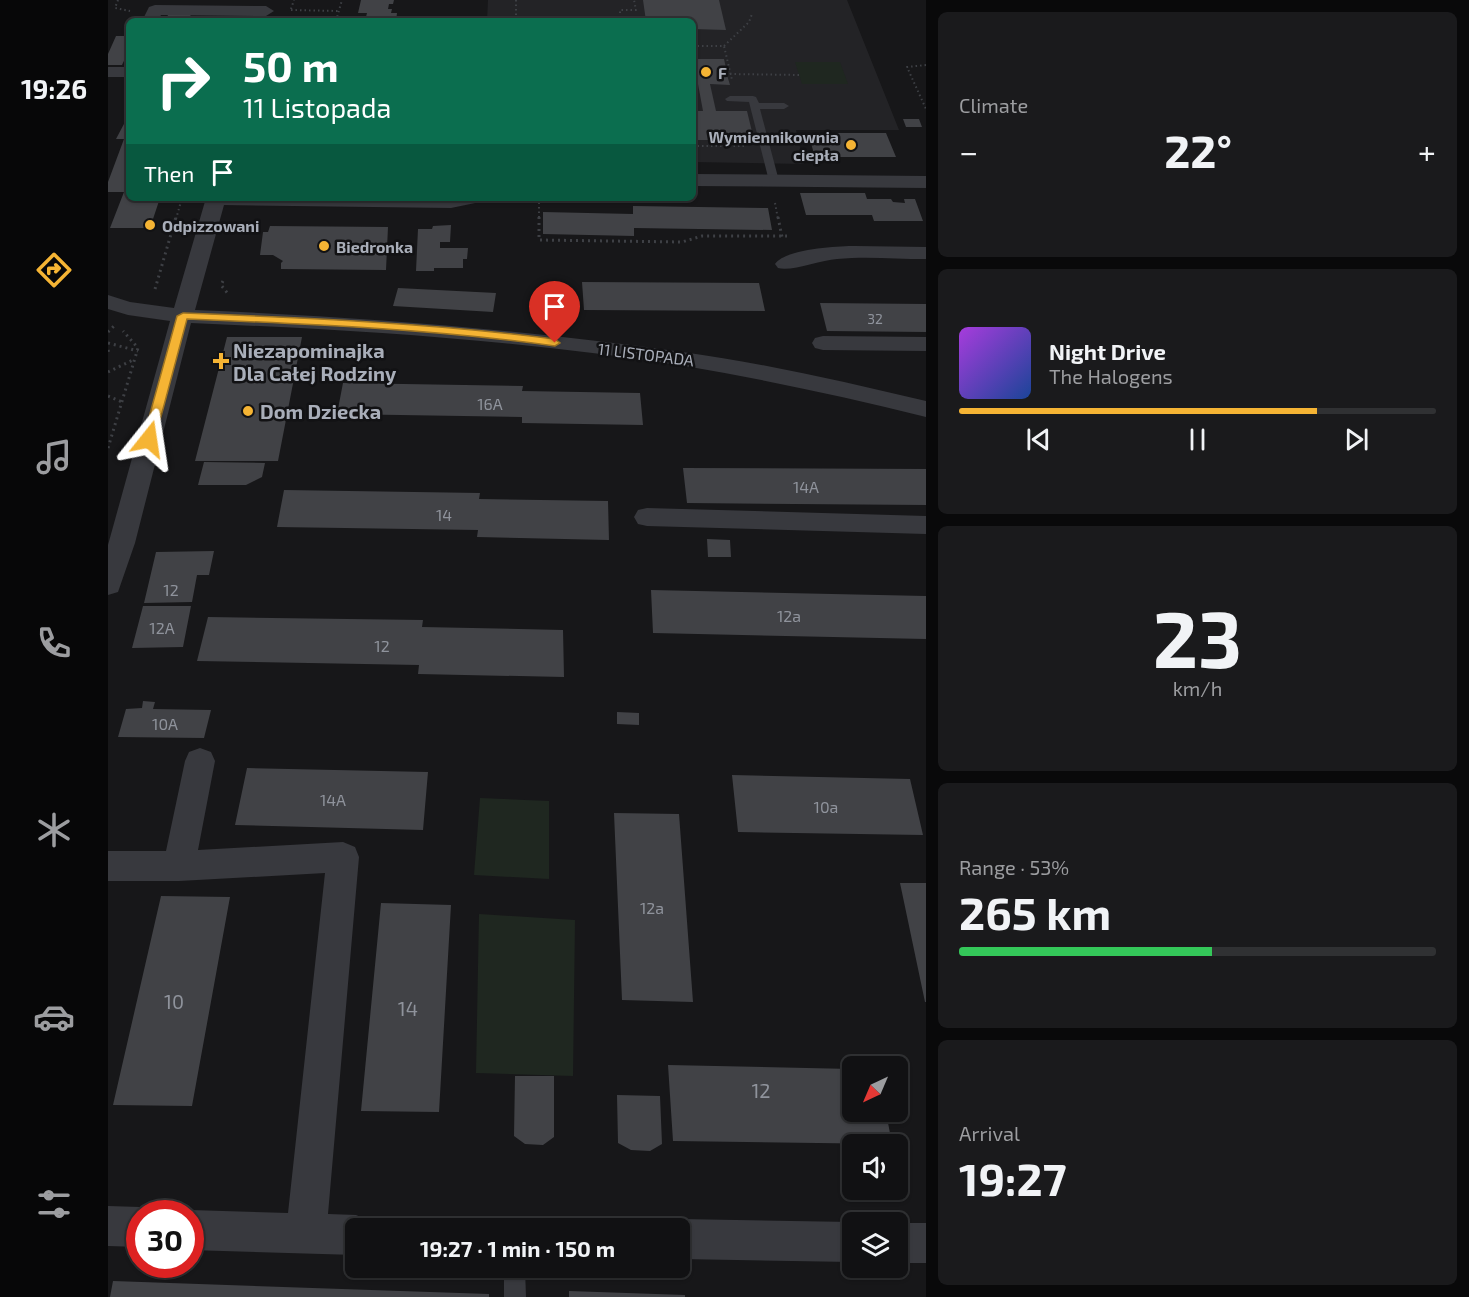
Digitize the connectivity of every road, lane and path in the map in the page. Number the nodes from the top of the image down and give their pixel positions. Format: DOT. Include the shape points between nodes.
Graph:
graph roads {
  1 [pos="118,0"];
  2 [pos="342,0"];
  3 [pos="516,0"];
  4 [pos="634,0"];
  5 [pos="291,10"];
  6 [pos="126,11"];
  7 [pos="266,11"];
  8 [pos="339,11"];
  9 [pos="752,14"];
  10 [pos="516,17"];
  11 [pos="151,18"];
  12 [pos="337,18"];
  13 [pos="513,18"];
  14 [pos="696,46"];
  15 [pos="724,46"];
  16 [pos="926,65"];
  17 [pos="108,72"];
  18 [pos="126,72"];
  19 [pos="730,74"];
  20 [pos="799,75"];
  21 [pos="734,99"];
  22 [pos="755,106"];
  23 [pos="784,106"];
  24 [pos="926,109"];
  25 [pos="696,146"];
  26 [pos="746,146"];
  27 [pos="696,180"];
  28 [pos="772,181"];
  29 [pos="926,182"];
  30 [pos="181,201"];
  31 [pos="214,201"];
  32 [pos="392,201"];
  33 [pos="456,201"];
  34 [pos="539,201"];
  35 [pos="791,236"];
  36 [pos="782,237"];
  37 [pos="926,253"];
  38 [pos="785,264"];
  39 [pos="224,275"];
  40 [pos="118,305"];
  41 [pos="183,316"];
  42 [pos="245,318"];
  43 [pos="108,343"];
  44 [pos="823,343"];
  45 [pos="926,344"];
  46 [pos="138,351"];
  47 [pos="136,359"];
  48 [pos="108,372"];
  49 [pos="108,396"];
  50 [pos="122,402"];
  51 [pos="926,409"];
  52 [pos="108,448"];
  53 [pos="647,517"];
  54 [pos="926,525"];
  55 [pos="108,585"];
  56 [pos="200,761"];
  57 [pos="108,866"];
  58 [pos="179,866"];
  59 [pos="108,1226"];
  60 [pos="126,1227"];
  61 [pos="204,1231"];
  62 [pos="306,1235"];
  63 [pos="345,1235"];
  64 [pos="690,1239"];
  65 [pos="842,1242"];
  66 [pos="908,1243"];
  67 [pos="926,1243"];
  68 [pos="515,1278"];
  69 [pos="515,1297"];
  1 -- 6 [label="path" via="115,9"];
  2 -- 8 [label="path"];
  3 -- 10 [label="path"];
  4 -- 10 [label="path" via="636,10 620,10 620,17"];
  5 -- 8 [label="path"];
  7 -- 11 [label="street" via="155,10"];
  8 -- 12 [label="path"];
  9 -- 15 [label="path" via="749,22"];
  10 -- 13 [label="path"];
  14 -- 15 [label="path"];
  15 -- 19 [label="path"];
  16 -- 24 [label="path" via="907,67"];
  17 -- 18 [label="street"];
  19 -- 20 [label="path"];
  19 -- 21 [label="path"];
  21 -- 22 [label="lane" via="753,99"];
  22 -- 23 [label="lane"];
  22 -- 28 [label="lane"];
  25 -- 26 [label="path"];
  27 -- 28 [label="street"];
  28 -- 29 [label="street"];
  28 -- 36 [label="path"];
  30 -- 40 [label="path" via="155,289"];
  31 -- 41 [label="street"];
  32 -- 33 [label="street"];
  34 -- 36 [label="path" via="538,240 682,242 702,236"];
  35 -- 36 [label="path"];
  36 -- 38 [label="path"];
  37 -- 38 [label="street" via="839,252"];
  39 -- 42 [label="path" via="221,285 235,302 250,303"];
  40 -- 41 [label="street, 11 LISTOPADA"];
  40 -- 46 [label="path" via="112,319"];
  41 -- 42 [label="street, 11 LISTOPADA"];
  41 -- 55 [label="street"];
  42 -- 51 [label="street, 11 LISTOPADA" via="512,337 684,359 823,384"];
  43 -- 46 [label="path"];
  44 -- 45 [label="street"];
  46 -- 47 [label="path"];
  47 -- 48 [label="path"];
  47 -- 50 [label="path"];
  49 -- 50 [label="path"];
  50 -- 52 [label="path"];
  53 -- 54 [label="street"];
  56 -- 58 [label="street"];
  57 -- 58 [label="street"];
  58 -- 62 [label="street" via="343,857"];
  59 -- 60 [label="street"];
  61 -- 62 [label="street"];
  62 -- 63 [label="street"];
  64 -- 65 [label="street"];
  66 -- 67 [label="street"];
  68 -- 69 [label="lane"];
}
